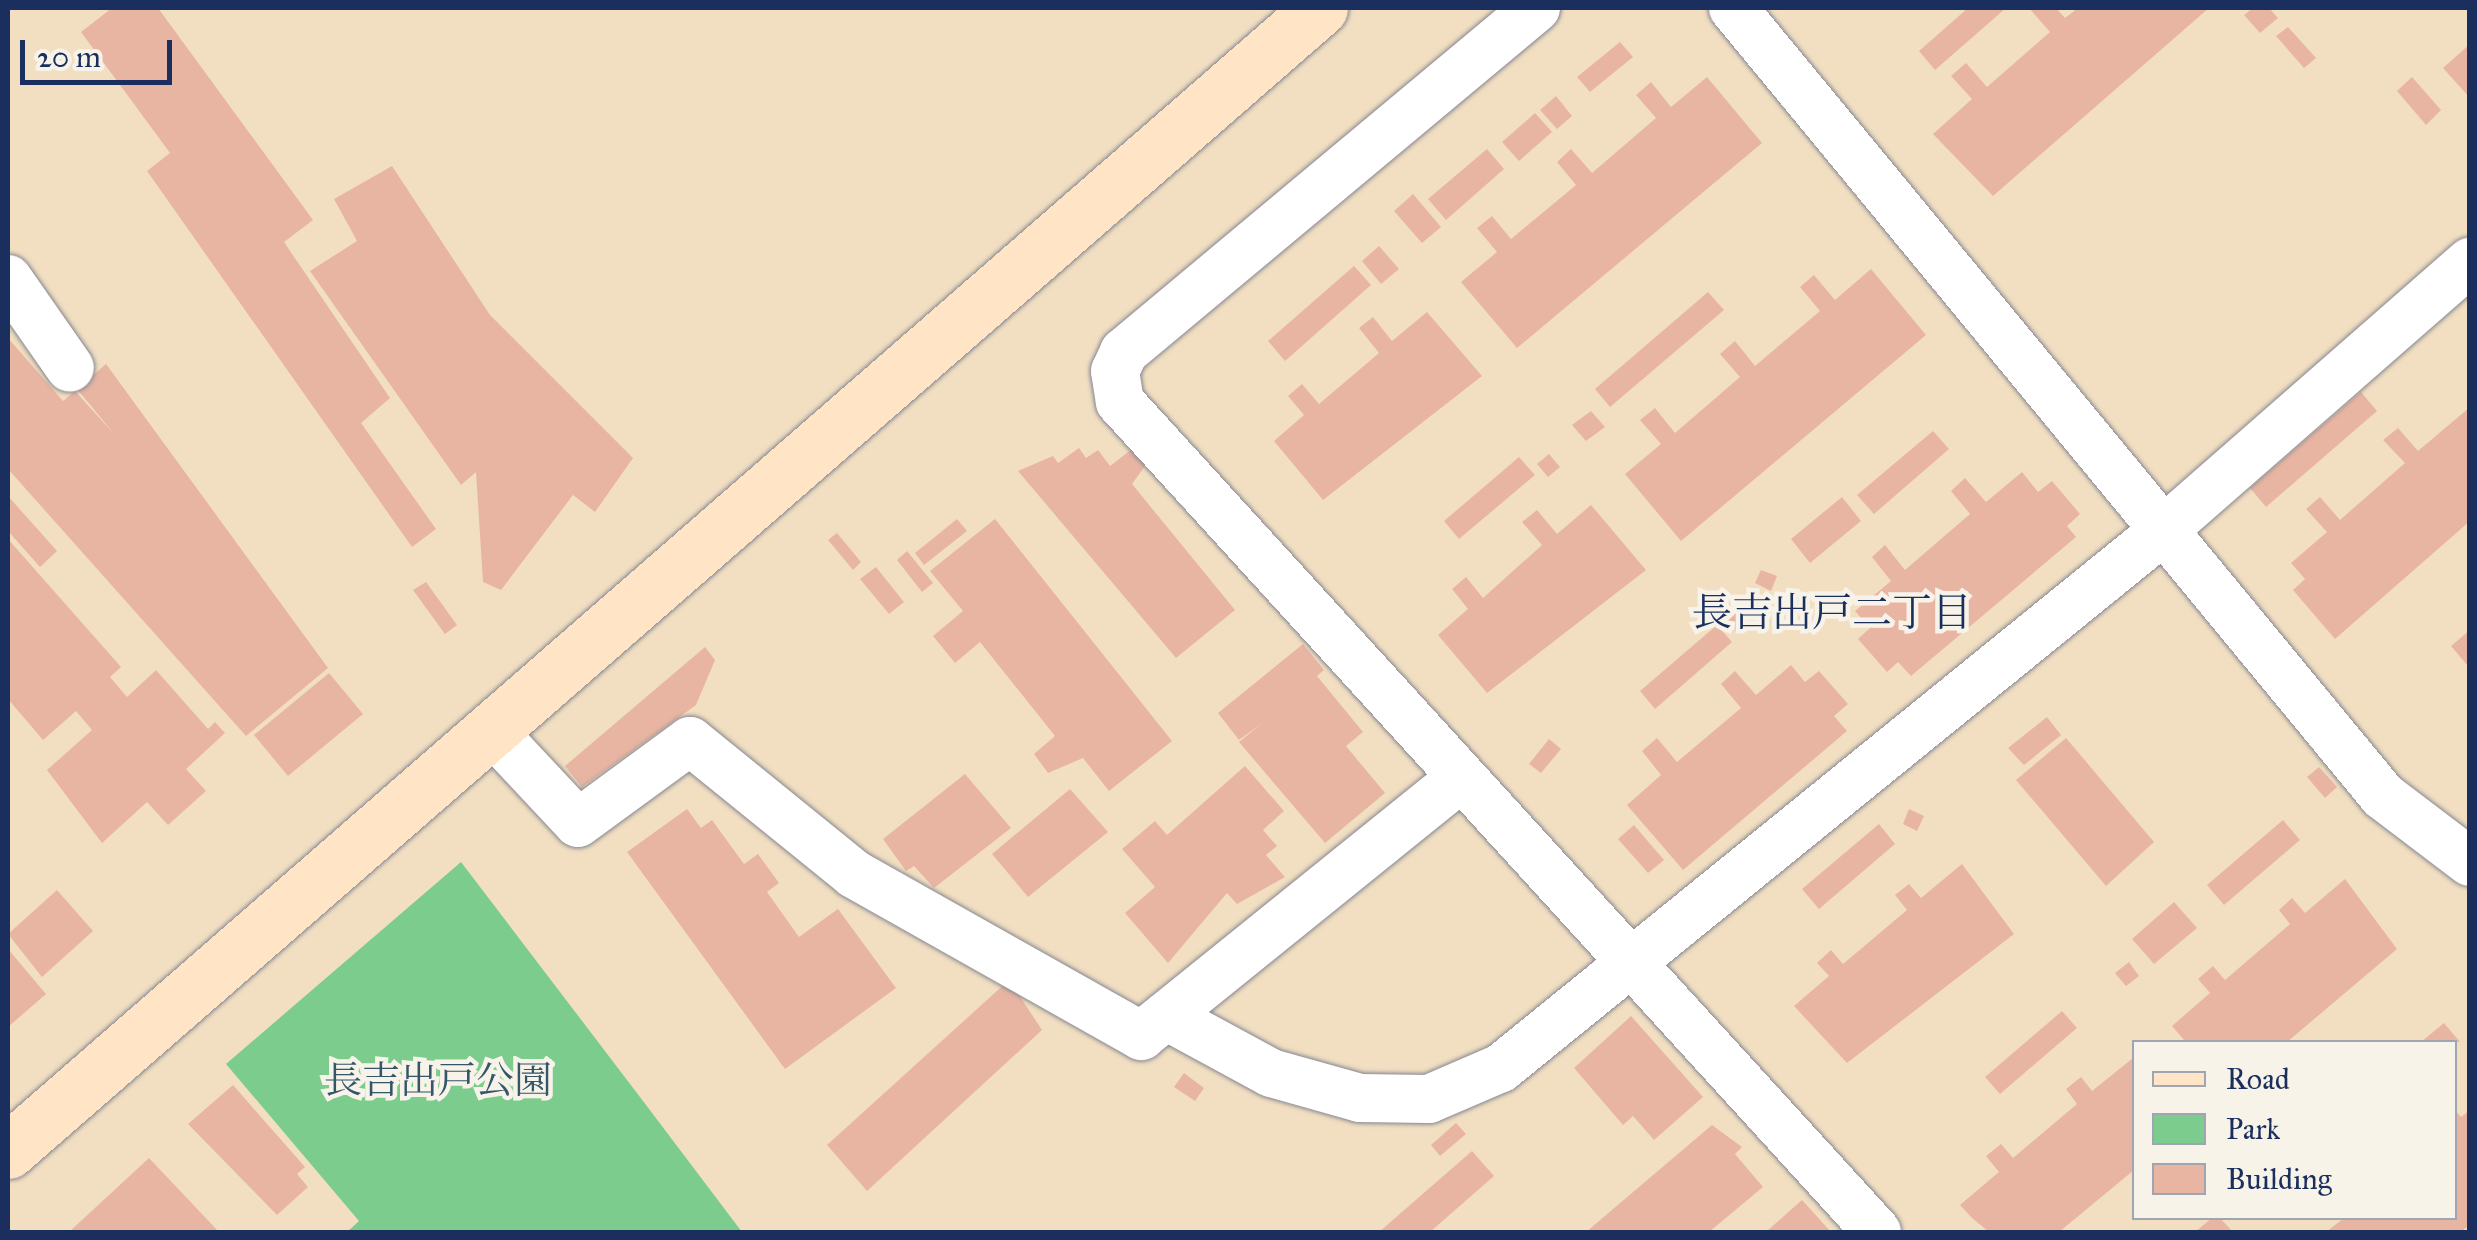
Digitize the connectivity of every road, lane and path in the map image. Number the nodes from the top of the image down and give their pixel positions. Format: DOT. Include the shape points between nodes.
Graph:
graph roads {
  1 [pos="1320,8"];
  2 [pos="1536,8"];
  3 [pos="1733,8"];
  4 [pos="2470,262"];
  5 [pos="8,279"];
  6 [pos="70,368"];
  7 [pos="2158,534"];
  8 [pos="490,730"];
  9 [pos="1458,780"];
  10 [pos="2470,862"];
  11 [pos="1638,965"];
  12 [pos="1166,1016"];
  13 [pos="8,1151"];
  14 [pos="1876,1232"];
  1 -- 8 [label="street"];
  2 -- 9 [label="street" via="1124,352 1115,371 1120,402"];
  3 -- 7 [label="street"];
  4 -- 7 [label="street"];
  5 -- 6 [label="street"];
  7 -- 10 [label="street" via="2382,796"];
  7 -- 11 [label="street"];
  8 -- 12 [label="street" via="578,823 690,741 854,874 1142,1036"];
  8 -- 13 [label="street"];
  9 -- 11 [label="street"];
  9 -- 12 [label="street"];
  11 -- 12 [label="street" via="1501,1068 1428,1099 1360,1098 1271,1073"];
  11 -- 14 [label="street"];
}
